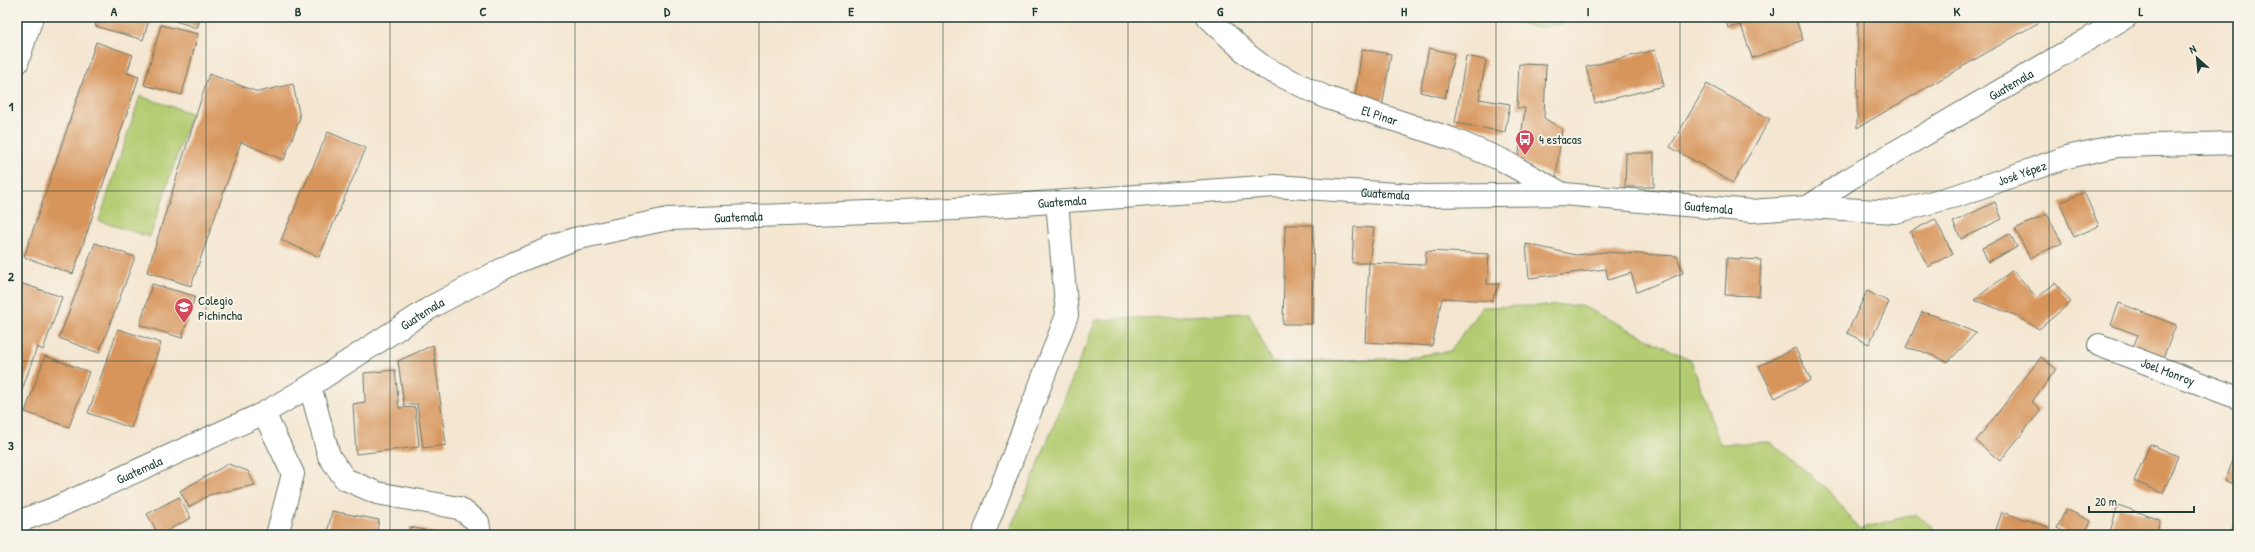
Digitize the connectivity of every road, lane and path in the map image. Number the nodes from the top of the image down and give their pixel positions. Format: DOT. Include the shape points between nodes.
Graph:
graph roads {
  1 [pos="32,17"];
  2 [pos="2126,17"];
  3 [pos="1218,20"];
  4 [pos="17,63"];
  5 [pos="2238,143"];
  6 [pos="1564,194"];
  7 [pos="1057,202"];
  8 [pos="1808,207"];
  9 [pos="2099,345"];
  10 [pos="310,386"];
  11 [pos="2238,398"];
  12 [pos="264,413"];
  13 [pos="17,522"];
  14 [pos="277,535"];
  15 [pos="480,535"];
  16 [pos="983,535"];
  1 -- 4 [label="street"];
  2 -- 8 [label="street, Guatemala" via="1849,179"];
  3 -- 6 [label="street, El Pinar" via="1248,55 1272,71 1325,97 1452,139 1502,160"];
  5 -- 8 [label="street, José Yépez" via="2118,146 2067,157 1959,195 1895,212"];
  6 -- 7 [label="street, Guatemala" via="1426,196 1275,186"];
  6 -- 8 [label="street, Guatemala" via="1751,211"];
  7 -- 10 [label="street, Guatemala" via="955,209 668,219 574,239 514,263 433,306"];
  7 -- 16 [label="street" via="1067,315"];
  9 -- 11 [label="street, Joel Monroy"];
  10 -- 12 [label="street, Guatemala"];
  10 -- 15 [label="street" via="329,456 344,479 377,493 459,508 478,522"];
  12 -- 13 [label="street, Guatemala" via="53,509"];
  12 -- 14 [label="street" via="293,474"];
}
